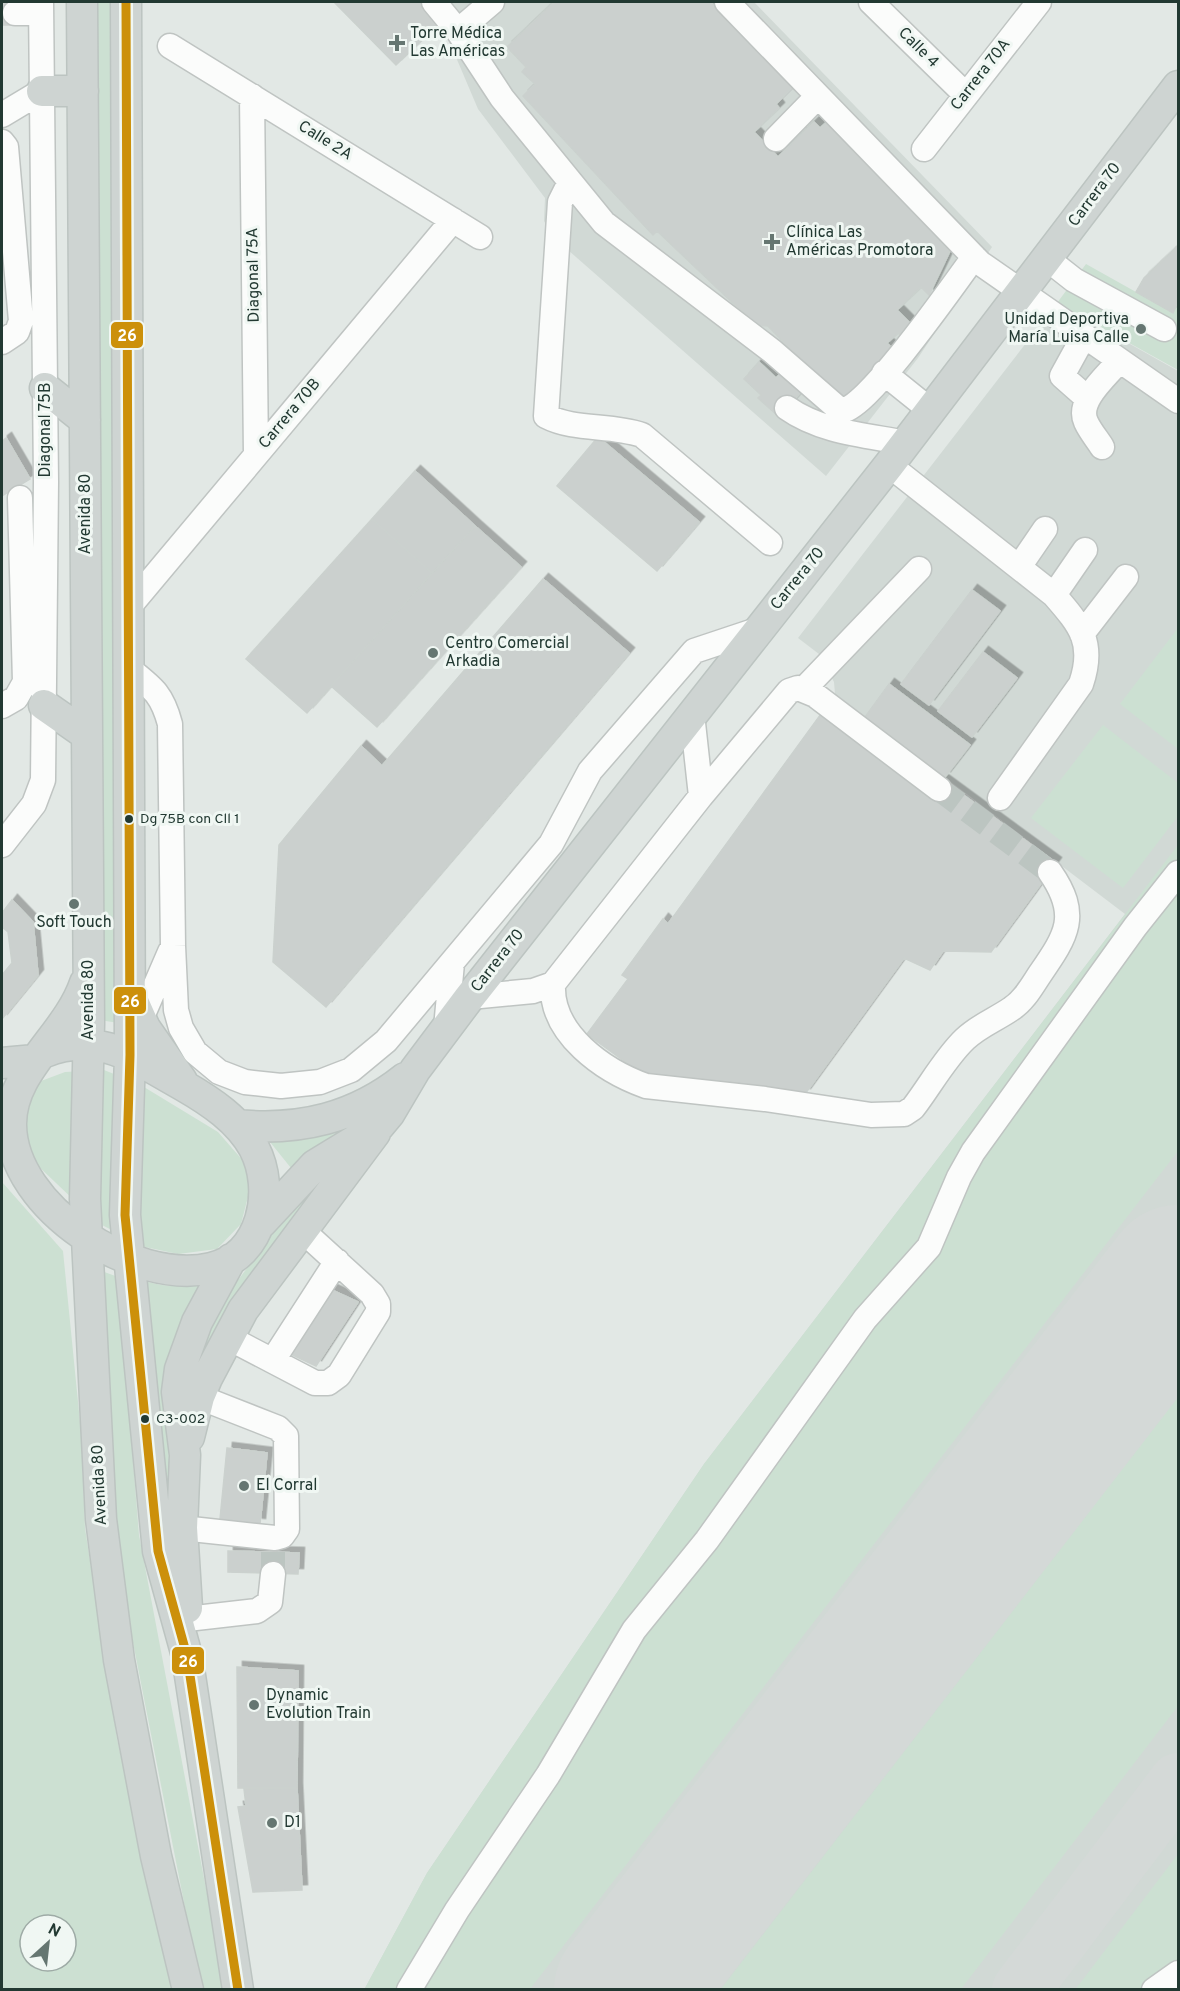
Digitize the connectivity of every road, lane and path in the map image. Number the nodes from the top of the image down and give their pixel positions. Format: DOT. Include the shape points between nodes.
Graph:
graph roads {
  1 [pos="82,2"];
  2 [pos="126,2"];
  3 [pos="434,2"];
  4 [pos="491,2"];
  5 [pos="727,2"];
  6 [pos="871,2"];
  7 [pos="1039,2"];
  8 [pos="41,7"];
  9 [pos="15,13"];
  10 [pos="458,31"];
  11 [pos="170,46"];
  12 [pos="1179,86"];
  13 [pos="42,91"];
  14 [pos="83,91"];
  15 [pos="966,95"];
  16 [pos="252,96"];
  17 [pos="818,96"];
  18 [pos="2,115"];
  19 [pos="776,139"];
  20 [pos="2,142"];
  21 [pos="924,149"];
  22 [pos="570,182"];
  23 [pos="453,220"];
  24 [pos="480,237"];
  25 [pos="974,257"];
  26 [pos="1046,258"];
  27 [pos="1020,292"];
  28 [pos="1164,329"];
  29 [pos="1084,336"];
  30 [pos="2,342"];
  31 [pos="1119,361"];
  32 [pos="884,373"];
  33 [pos="45,388"];
  34 [pos="1088,399"];
  35 [pos="1179,401"];
  36 [pos="787,408"];
  37 [pos="930,410"];
  38 [pos="85,420"];
  39 [pos="1102,447"];
  40 [pos="897,454"];
  41 [pos="256,455"];
  42 [pos="46,482"];
  43 [pos="11,504"];
  44 [pos="1045,529"];
  45 [pos="770,543"];
  46 [pos="1085,550"];
  47 [pos="1019,567"];
  48 [pos="920,569"];
  49 [pos="1126,577"];
  50 [pos="1054,596"];
  51 [pos="128,608"];
  52 [pos="757,630"];
  53 [pos="1083,634"];
  54 [pos="129,669"];
  55 [pos="804,690"];
  56 [pos="44,705"];
  57 [pos="2,706"];
  58 [pos="692,714"];
  59 [pos="87,735"];
  60 [pos="939,789"];
  61 [pos="701,796"];
  62 [pos="1000,798"];
  63 [pos="2,845"];
  64 [pos="1050,872"];
  65 [pos="1179,873"];
  66 [pos="173,946"];
  67 [pos="452,963"];
  68 [pos="89,972"];
  69 [pos="553,984"];
  70 [pos="470,997"];
  71 [pos="135,1006"];
  72 [pos="446,1028"];
  73 [pos="89,1043"];
  74 [pos="40,1056"];
  75 [pos="130,1056"];
  76 [pos="2,1063"];
  77 [pos="415,1070"];
  78 [pos="187,1088"];
  79 [pos="389,1114"];
  80 [pos="237,1125"];
  81 [pos="2,1157"];
  82 [pos="28,1184"];
  83 [pos="261,1223"];
  84 [pos="303,1230"];
  85 [pos="86,1235"];
  86 [pos="128,1259"];
  87 [pos="231,1259"];
  88 [pos="337,1261"];
  89 [pos="227,1337"];
  90 [pos="273,1360"];
  91 [pos="199,1397"];
  92 [pos="185,1455"];
  93 [pos="182,1528"];
  94 [pos="274,1555"];
  95 [pos="187,1619"];
  96 [pos="187,1656"];
  97 [pos="1179,1973"];
  98 [pos="188,1989"];
  99 [pos="238,1989"];
  100 [pos="409,1989"];
  101 [pos="1154,1989"];
  1 -- 14 [label="main road, Avenida 80"];
  2 -- 51 [label="main road"];
  3 -- 10 [label="street"];
  4 -- 10 [label="street"];
  5 -- 17 [label="street"];
  6 -- 15 [label="street, Calle 4"];
  7 -- 15 [label="street, Carrera 70A"];
  8 -- 9 [label="street"];
  8 -- 13 [label="street, Diagonal 75B"];
  10 -- 22 [label="street" via="502,98"];
  11 -- 16 [label="street, Calle 2A"];
  12 -- 26 [label="main road, Carrera 70"];
  13 -- 14 [label="main road"];
  13 -- 18 [label="street"];
  13 -- 33 [label="street, Diagonal 75B"];
  14 -- 38 [label="main road, Avenida 80"];
  15 -- 21 [label="street, Carrera 70A"];
  16 -- 23 [label="street, Calle 2A"];
  16 -- 41 [label="street, Diagonal 75A"];
  17 -- 19 [label="street"];
  17 -- 25 [label="street"];
  20 -- 30 [label="street" via="6,147 21,321 17,332"];
  22 -- 32 [label="street" via="619,236 772,351 835,408 848,411"];
  22 -- 45 [label="street" via="560,202 546,416 560,423 642,435"];
  23 -- 24 [label="street, Calle 2A"];
  23 -- 41 [label="street, Carrera 70B"];
  25 -- 27 [label="street"];
  25 -- 32 [label="street"];
  26 -- 27 [label="main road, Carrera 70"];
  26 -- 28 [label="street" via="1074,280"];
  27 -- 29 [label="street"];
  27 -- 37 [label="main road, Carrera 70"];
  29 -- 31 [label="street"];
  29 -- 34 [label="street" via="1062,376"];
  31 -- 34 [label="street"];
  31 -- 35 [label="street"];
  32 -- 37 [label="street"];
  33 -- 38 [label="main road"];
  33 -- 42 [label="street, Diagonal 75B"];
  34 -- 39 [label="street" via="1085,421"];
  36 -- 40 [label="street" via="801,418"];
  37 -- 40 [label="main road, Carrera 70"];
  38 -- 59 [label="main road, Avenida 80"];
  40 -- 47 [label="street"];
  40 -- 52 [label="main road, Carrera 70"];
  41 -- 51 [label="street, Carrera 70B"];
  42 -- 43 [label="street"];
  42 -- 56 [label="street, Diagonal 75B"];
  43 -- 57 [label="street" via="24,682 16,698"];
  44 -- 47 [label="street"];
  46 -- 50 [label="street"];
  47 -- 50 [label="street"];
  48 -- 55 [label="street"];
  49 -- 53 [label="street"];
  50 -- 53 [label="street"];
  51 -- 54 [label="main road"];
  52 -- 58 [label="main road, Carrera 70"];
  52 -- 67 [label="street" via="688,646 590,771 551,844"];
  53 -- 62 [label="street" via="1088,663 1081,684"];
  54 -- 66 [label="street" via="155,689 164,702 170,724"];
  54 -- 71 [label="main road"];
  55 -- 60 [label="street"];
  55 -- 61 [label="street" via="789,691 781,699"];
  56 -- 59 [label="main road"];
  56 -- 63 [label="street, Diagonal 75B" via="43,780 34,804"];
  58 -- 61 [label="street"];
  58 -- 70 [label="main road, Carrera 70"];
  59 -- 68 [label="main road, Avenida 80"];
  61 -- 69 [label="street"];
  64 -- 69 [label="street" via="1064,896 1069,919 1064,939 1023,999 962,1041 913,1108 904,1114 872,1115 631,1081 581,1047 552,1000"];
  65 -- 100 [label="street" via="1135,927 973,1152 929,1247 865,1319 707,1540 634,1630 548,1775"];
  66 -- 67 [label="street" via="176,1010 180,1028 195,1052 219,1072 245,1083 281,1086 320,1082 351,1070 387,1041"];
  66 -- 71 [label="street"];
  67 -- 72 [label="street"];
  68 -- 73 [label="main road, Avenida 80"];
  68 -- 74 [label="main road" via="79,1000"];
  69 -- 70 [label="street" via="532,991"];
  70 -- 72 [label="main road, Carrera 70"];
  71 -- 75 [label="main road"];
  71 -- 78 [label="main road" via="158,1048"];
  72 -- 77 [label="main road, Carrera 70"];
  73 -- 74 [label="main road" via="63,1045"];
  73 -- 75 [label="main road"];
  73 -- 85 [label="main road, Avenida 80" via="84,1154"];
  74 -- 76 [label="main road"];
  74 -- 82 [label="main road" via="20,1084 10,1125 16,1159"];
  75 -- 78 [label="main road"];
  75 -- 86 [label="main road"];
  77 -- 79 [label="main road, Carrera 70"];
  77 -- 80 [label="main road, Carrera 70" via="382,1097 346,1114 296,1126"];
  78 -- 80 [label="main road"];
  79 -- 83 [label="main road, Carrera 70" via="367,1134 315,1166"];
  79 -- 84 [label="main road"];
  80 -- 83 [label="main road" via="261,1167"];
  81 -- 82 [label="main road"];
  82 -- 85 [label="main road" via="47,1206"];
  83 -- 87 [label="main road, Carrera 70" via="250,1241"];
  84 -- 88 [label="street"];
  84 -- 89 [label="main road"];
  85 -- 86 [label="main road"];
  85 -- 98 [label="main road, Avenida 80" via="101,1519 109,1594 156,1856"];
  86 -- 87 [label="main road" via="192,1271 214,1268"];
  86 -- 96 [label="main road" via="158,1551"];
  87 -- 92 [label="main road" via="197,1322 180,1369 177,1392"];
  88 -- 90 [label="street"];
  88 -- 90 [label="street" via="378,1304 378,1312 339,1375 328,1383 315,1383"];
  89 -- 90 [label="street"];
  89 -- 91 [label="main road"];
  91 -- 92 [label="main road"];
  91 -- 94 [label="street" via="278,1428 286,1436 286,1528"];
  92 -- 93 [label="main road"];
  93 -- 94 [label="street"];
  93 -- 95 [label="main road"];
  94 -- 95 [label="street" via="270,1602 257,1611"];
  95 -- 96 [label="main road"];
  96 -- 99 [label="main road"];
  97 -- 101 [label="street"];
}
